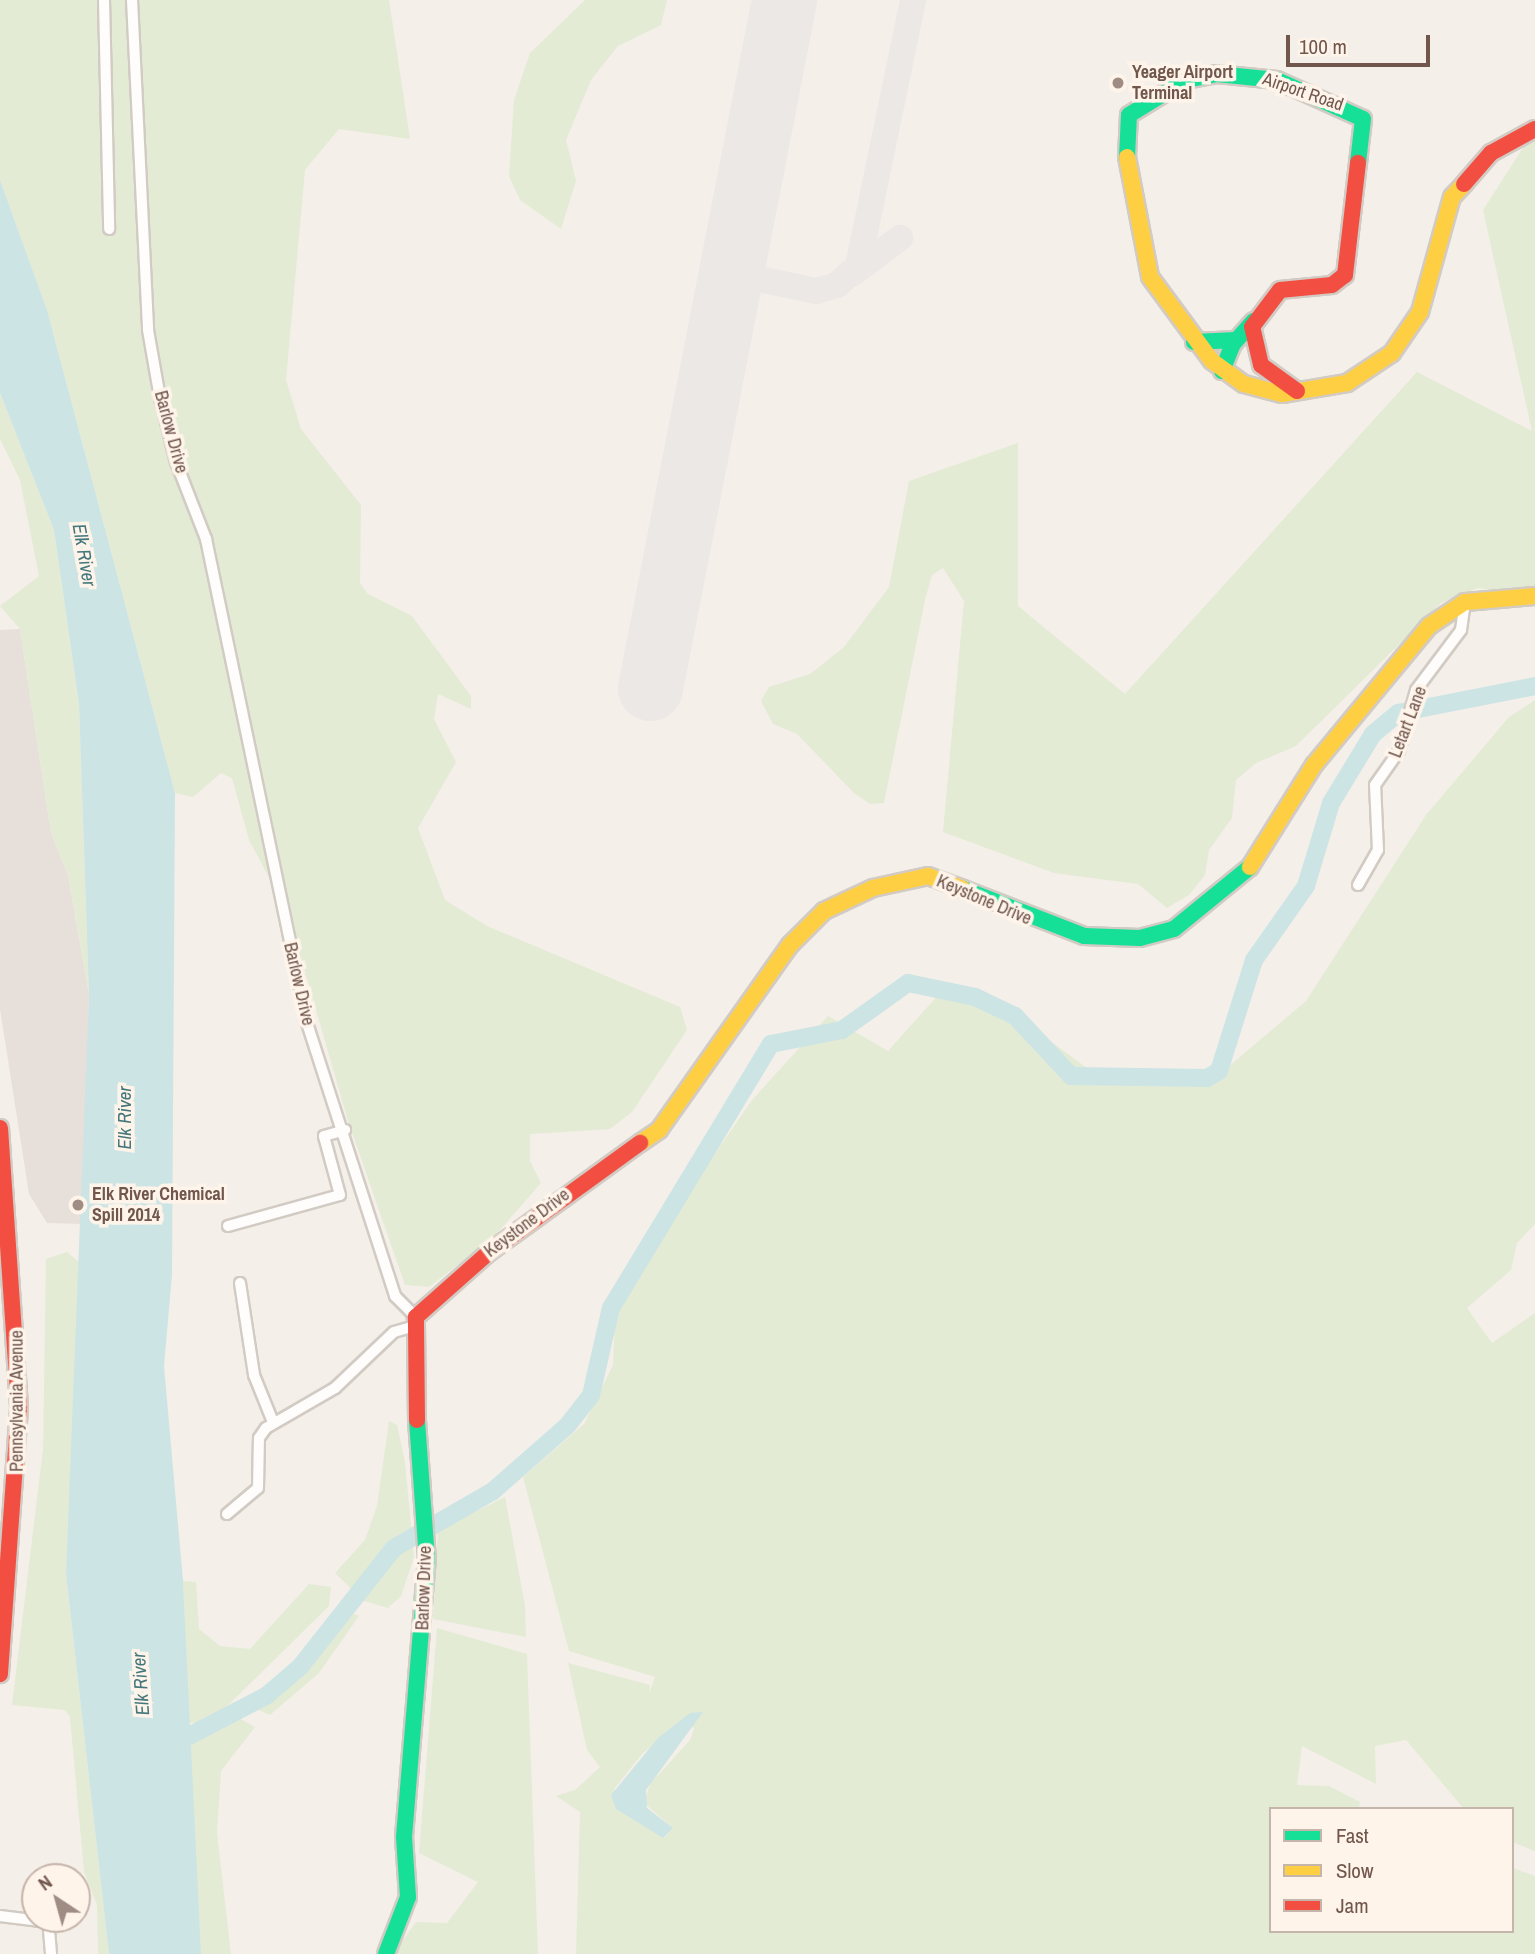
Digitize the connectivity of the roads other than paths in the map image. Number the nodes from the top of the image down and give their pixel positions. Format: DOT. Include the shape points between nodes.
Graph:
graph roads {
  1 [pos="104,0"];
  2 [pos="132,0"];
  3 [pos="133,47"];
  4 [pos="109,50"];
  5 [pos="1535,128"];
  6 [pos="109,229"];
  7 [pos="1254,321"];
  8 [pos="1237,340"];
  9 [pos="1194,342"];
  10 [pos="1222,371"];
  11 [pos="1297,391"];
  12 [pos="1535,596"];
  13 [pos="1465,602"];
  14 [pos="1358,885"];
  15 [pos="0,1128"];
  16 [pos="345,1130"];
  17 [pos="229,1226"];
  18 [pos="240,1283"];
  19 [pos="413,1322"];
  20 [pos="272,1422"];
  21 [pos="227,1514"];
  22 [pos="0,1674"];
  23 [pos="0,1916"];
  24 [pos="21,1918"];
  25 [pos="50,1933"];
  26 [pos="51,1954"];
  27 [pos="386,1954"];
  1 -- 4 [label="street"];
  2 -- 3 [label="street, Barlow Drive"];
  3 -- 4 [label="street"];
  3 -- 16 [label="street, Barlow Drive" via="148,330 160,398 176,462 206,539 307,1023"];
  4 -- 6 [label="street"];
  5 -- 11 [label="street, Airport Road" via="1491,153 1452,197 1424,301 1401,343 1347,383"];
  7 -- 8 [label="street, Airport Road"];
  7 -- 9 [label="street, Airport Road" via="1280,290 1332,285 1345,275 1365,125 1351,108 1277,80 1198,76 1138,108 1124,129 1142,258"];
  7 -- 11 [label="street" via="1261,365"];
  8 -- 9 [label="street"];
  8 -- 10 [label="street, Airport Road"];
  9 -- 10 [label="street, Airport Road"];
  10 -- 11 [label="street, Airport Road" via="1270,392"];
  12 -- 13 [label="street"];
  13 -- 14 [label="street, Letart Lane" via="1456,639 1412,701 1399,751 1373,791 1378,850"];
  13 -- 19 [label="street, Keystone Drive" via="1423,632 1320,757 1240,881 1189,921 1140,938 1084,936 928,876 835,904 790,945 659,1130 480,1258"];
  15 -- 22 [label="street, Pennsylvania Avenue" via="12,1230 19,1408"];
  16 -- 17 [label="street" via="324,1136 340,1195"];
  16 -- 19 [label="street, Barlow Drive" via="393,1289"];
  18 -- 20 [label="street" via="254,1376"];
  19 -- 20 [label="street, Keystone Drive" via="394,1332 335,1388"];
  19 -- 27 [label="street, Barlow Drive" via="427,1549 414,1776 404,1838 408,1896"];
  20 -- 21 [label="street" via="259,1438 255,1494"];
  23 -- 24 [label="street"];
  25 -- 26 [label="street"];
}
